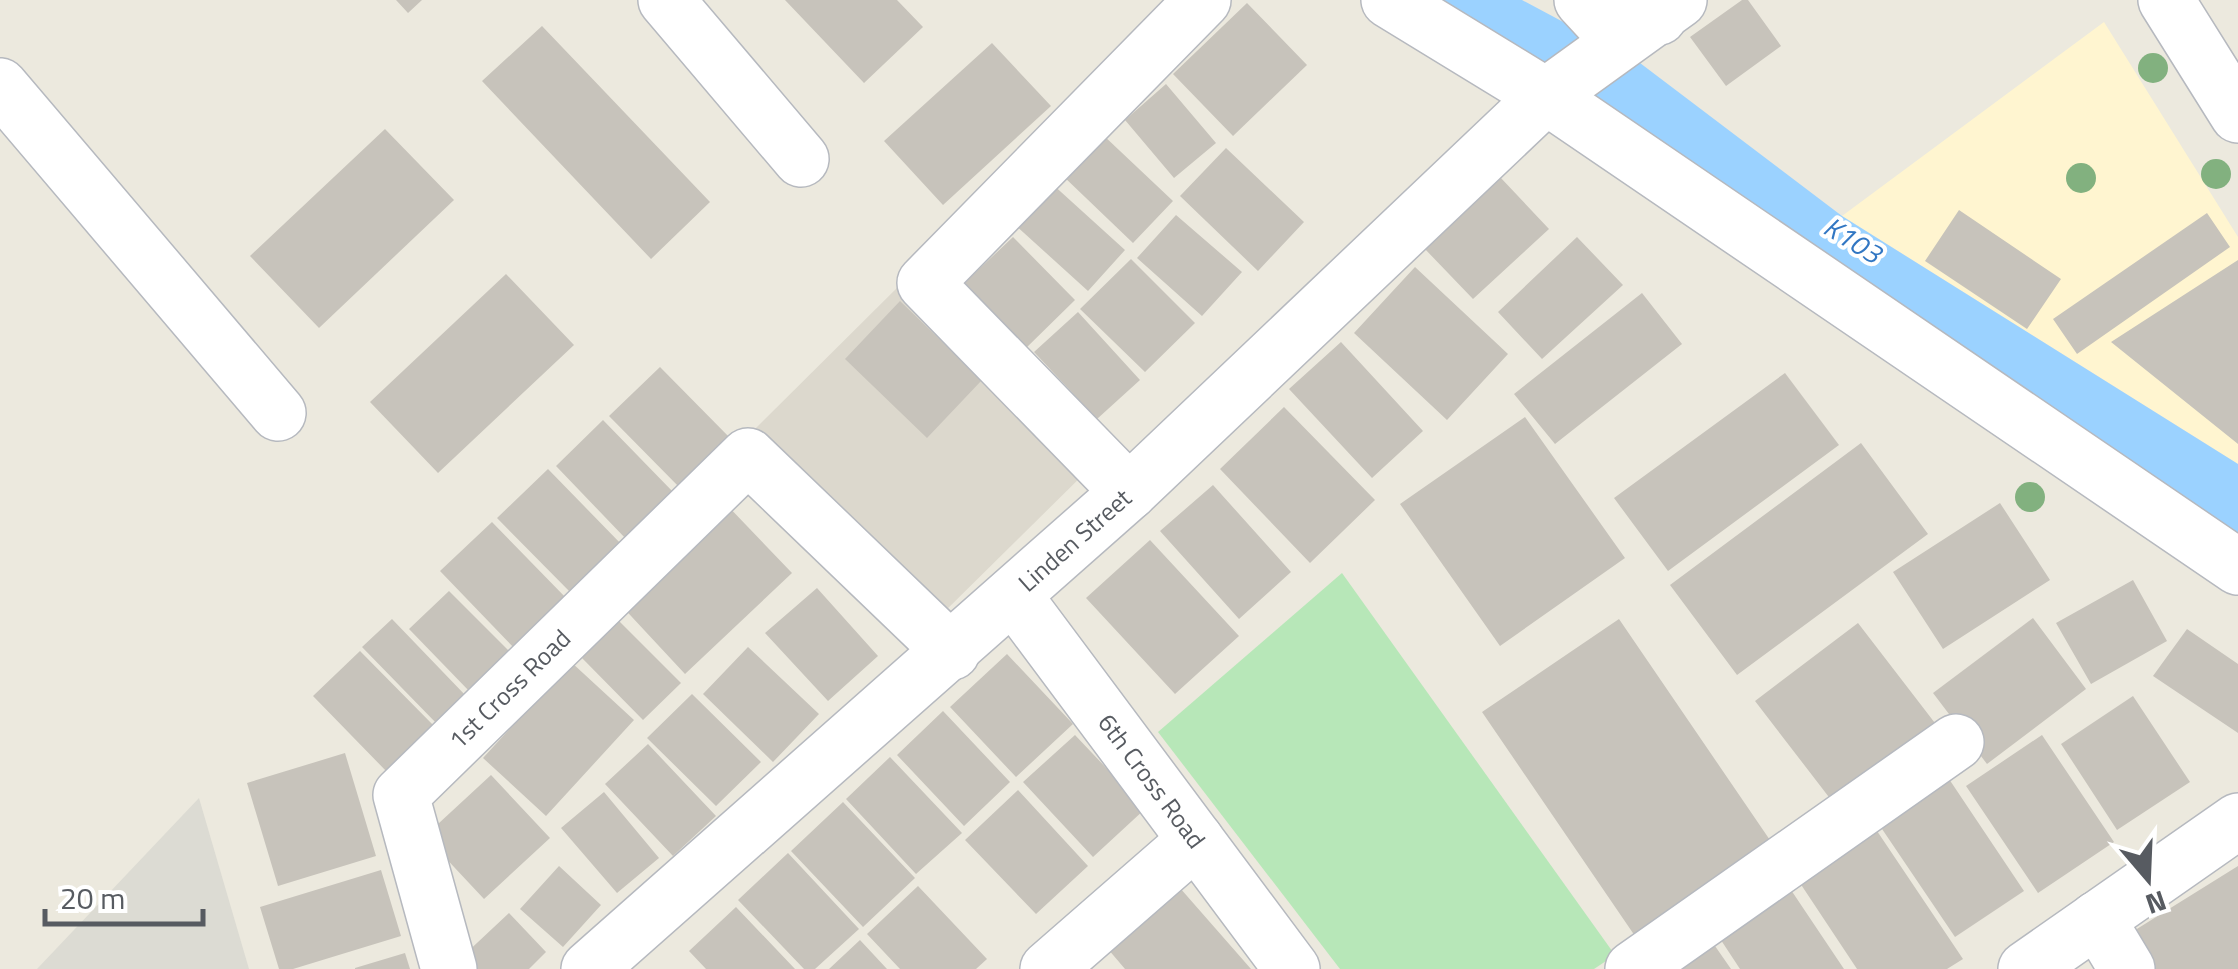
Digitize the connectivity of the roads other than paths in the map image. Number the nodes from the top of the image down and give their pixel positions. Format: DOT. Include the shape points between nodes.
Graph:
graph roads {
  1 [pos="666,0"];
  2 [pos="1203,0"];
  3 [pos="1389,0"];
  4 [pos="1582,0"];
  5 [pos="2166,0"];
  6 [pos="1663,14"];
  7 [pos="0,86"];
  8 [pos="1546,96"];
  9 [pos="2238,114"];
  10 [pos="801,159"];
  11 [pos="278,413"];
  12 [pos="1129,492"];
  13 [pos="2238,567"];
  14 [pos="1013,595"];
  15 [pos="952,652"];
  16 [pos="1956,742"];
  17 [pos="2238,821"];
  18 [pos="1196,840"];
  19 [pos="2097,919"];
  20 [pos="449,969"];
  21 [pos="589,969"];
  22 [pos="1048,969"];
  23 [pos="1292,969"];
  24 [pos="1632,969"];
  25 [pos="2026,969"];
  26 [pos="2127,969"];
  1 -- 10 [label="street"];
  2 -- 12 [label="street" via="925,282"];
  3 -- 8 [label="street"];
  4 -- 6 [label="street" via="1607,26"];
  5 -- 9 [label="street"];
  6 -- 8 [label="street, Linden Street"];
  7 -- 11 [label="street"];
  8 -- 12 [label="street, Linden Street"];
  8 -- 13 [label="street"];
  12 -- 14 [label="street, Linden Street"];
  14 -- 15 [label="street, Linden Street"];
  14 -- 18 [label="street, 6th Cross Road"];
  15 -- 20 [label="street, 1st Cross Road" via="748,456 402,794"];
  15 -- 21 [label="street, Linden Street"];
  16 -- 24 [label="street"];
  17 -- 19 [label="street"];
  18 -- 22 [label="street"];
  18 -- 23 [label="street, 6th Cross Road"];
  19 -- 25 [label="street"];
  19 -- 26 [label="street"];
}
